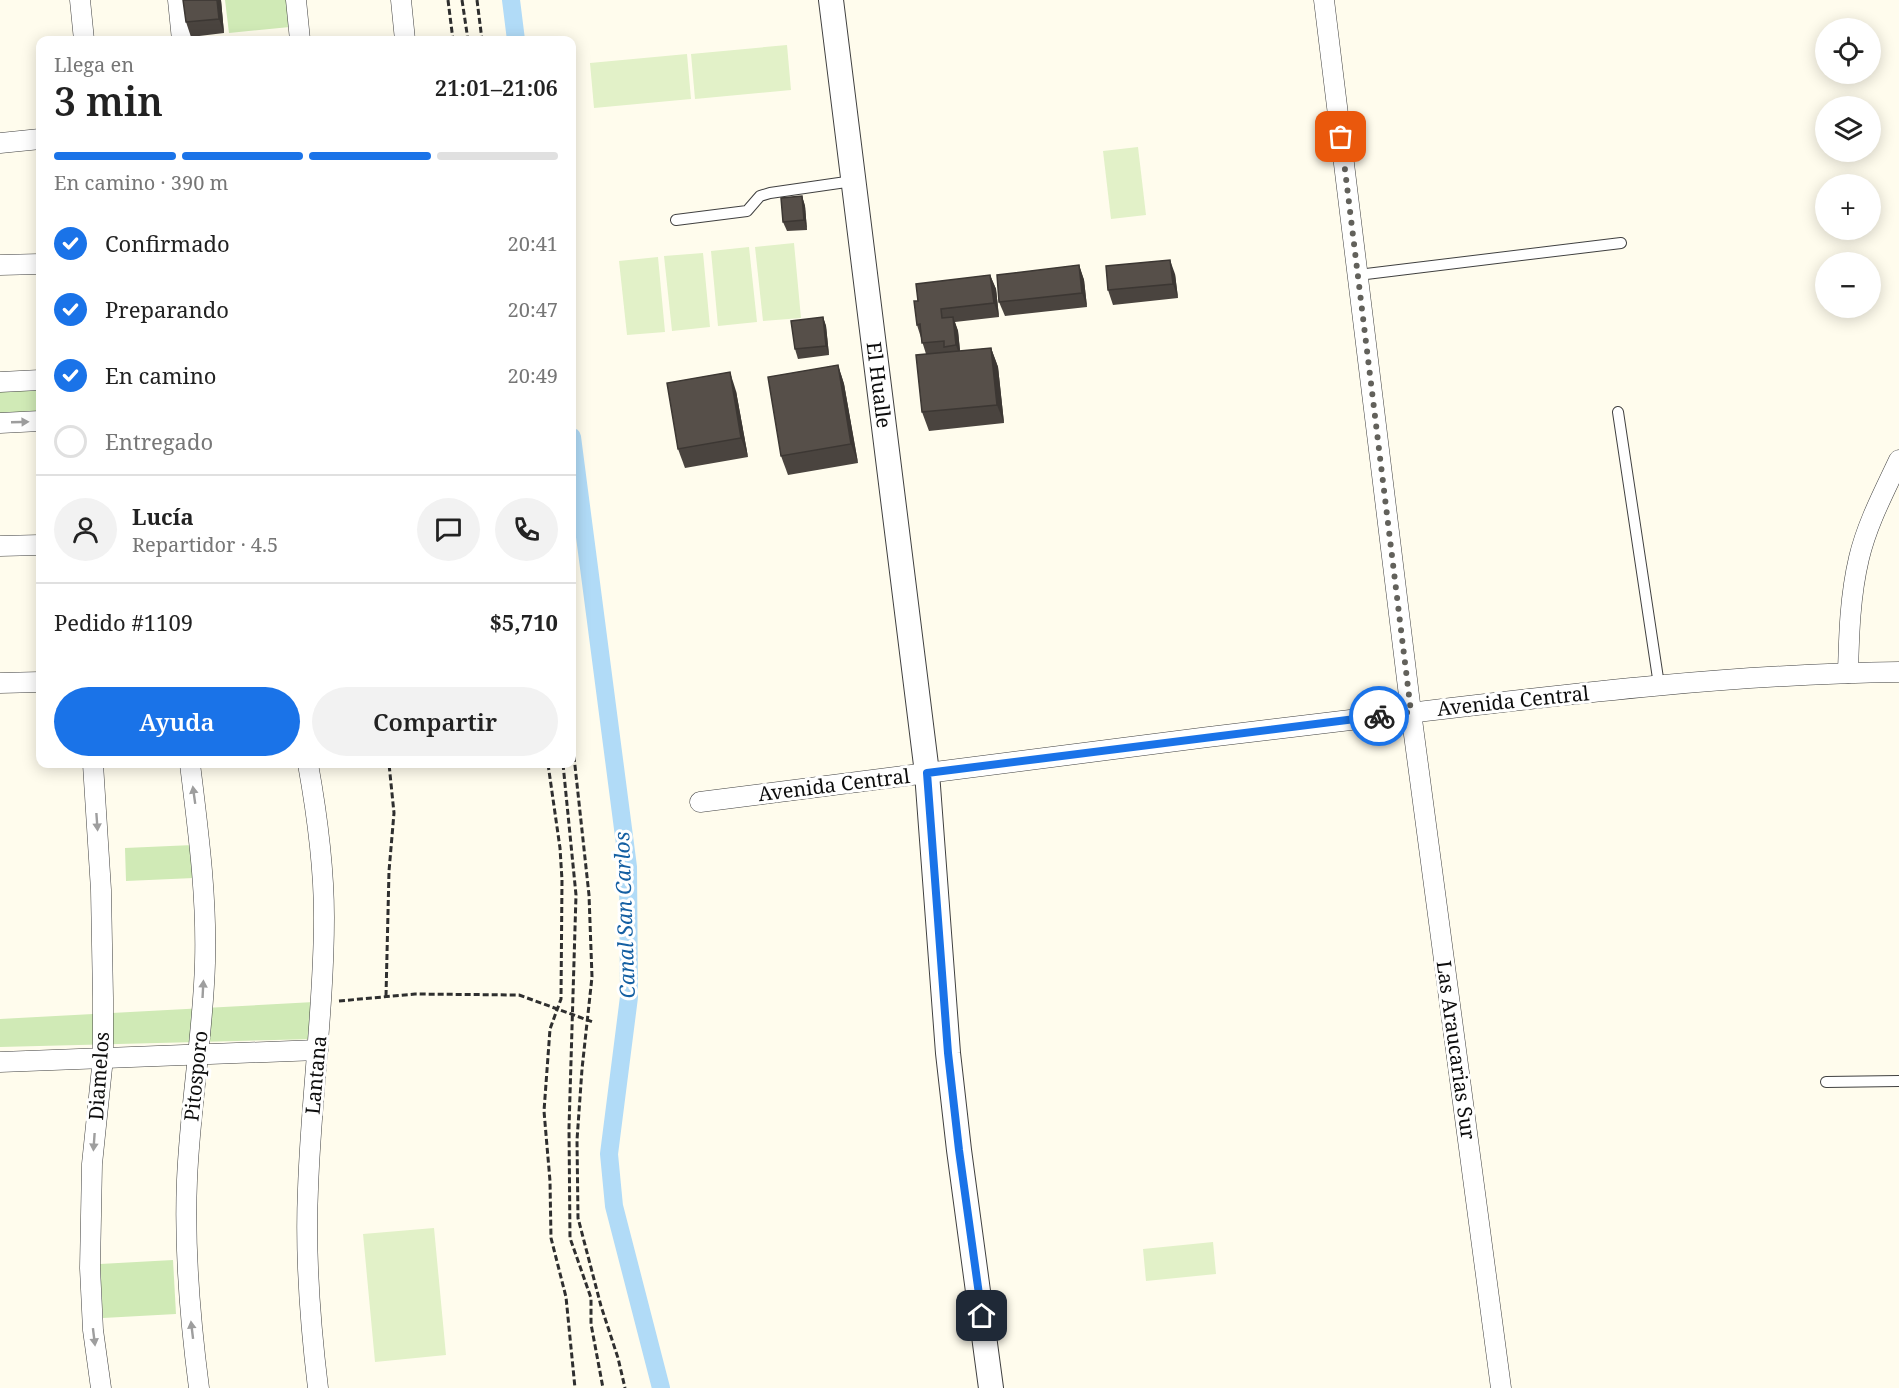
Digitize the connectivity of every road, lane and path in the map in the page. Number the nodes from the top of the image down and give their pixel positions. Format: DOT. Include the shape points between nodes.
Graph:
graph roads {
  1 [pos="80,0"];
  2 [pos="178,0"];
  3 [pos="296,0"];
  4 [pos="401,0"];
  5 [pos="448,0"];
  6 [pos="462,0"];
  7 [pos="477,0"];
  8 [pos="831,0"];
  9 [pos="1324,0"];
  10 [pos="84,36"];
  11 [pos="182,36"];
  12 [pos="300,36"];
  13 [pos="405,36"];
  14 [pos="452,36"];
  15 [pos="467,36"];
  16 [pos="482,36"];
  17 [pos="36,139"];
  18 [pos="0,143"];
  19 [pos="853,181"];
  20 [pos="676,220"];
  21 [pos="1622,243"];
  22 [pos="36,264"];
  23 [pos="0,265"];
  24 [pos="1358,275"];
  25 [pos="36,380"];
  26 [pos="0,382"];
  27 [pos="1618,412"];
  28 [pos="36,421"];
  29 [pos="0,423"];
  30 [pos="1899,460"];
  31 [pos="36,545"];
  32 [pos="0,546"];
  33 [pos="1899,672"];
  34 [pos="1848,673"];
  35 [pos="36,682"];
  36 [pos="0,683"];
  37 [pos="1659,685"];
  38 [pos="1411,712"];
  39 [pos="93,768"];
  40 [pos="190,768"];
  41 [pos="309,768"];
  42 [pos="389,768"];
  43 [pos="549,768"];
  44 [pos="564,768"];
  45 [pos="575,768"];
  46 [pos="927,773"];
  47 [pos="700,802"];
  48 [pos="386,996"];
  49 [pos="321,1002"];
  50 [pos="557,1009"];
  51 [pos="573,1014"];
  52 [pos="588,1020"];
  53 [pos="593,1022"];
  54 [pos="318,1050"];
  55 [pos="199,1054"];
  56 [pos="103,1058"];
  57 [pos="0,1062"];
  58 [pos="1899,1081"];
  59 [pos="1826,1083"];
  60 [pos="101,1388"];
  61 [pos="199,1388"];
  62 [pos="318,1388"];
  63 [pos="575,1388"];
  64 [pos="603,1388"];
  65 [pos="625,1388"];
  66 [pos="991,1388"];
  67 [pos="1501,1388"];
  1 -- 10 [label="street"];
  2 -- 11 [label="street"];
  3 -- 12 [label="street"];
  4 -- 13 [label="street"];
  5 -- 14 [label="path"];
  6 -- 15 [label="path"];
  7 -- 16 [label="path"];
  8 -- 19 [label="street, El Hualle"];
  9 -- 24 [label="street, Las Araucarias Sur"];
  17 -- 18 [label="street"];
  19 -- 20 [label="lane" via="770,193 760,196 747,211"];
  19 -- 46 [label="street, El Hualle"];
  21 -- 24 [label="lane"];
  22 -- 23 [label="street"];
  24 -- 38 [label="street, Las Araucarias Sur"];
  25 -- 26 [label="street"];
  27 -- 37 [label="lane"];
  29 -- 28 [label="street, one-way"];
  30 -- 34 [label="street" via="1859,557 1849,621"];
  31 -- 32 [label="street"];
  33 -- 34 [label="street, Avenida Central"];
  34 -- 37 [label="street, Avenida Central"];
  35 -- 36 [label="street"];
  37 -- 38 [label="street, Avenida Central"];
  38 -- 46 [label="street, Avenida Central"];
  38 -- 67 [label="street, Las Araucarias Sur"];
  39 -- 56 [label="street, Diamelos, one-way" via="101,890"];
  55 -- 40 [label="street, Pitosporo, one-way" via="205,963 204,902"];
  41 -- 49 [label="street, Lantana" via="319,830 323,895"];
  42 -- 48 [label="path" via="394,813 388,872"];
  43 -- 50 [label="path" via="562,880 561,999"];
  44 -- 51 [label="path" via="576,895"];
  45 -- 52 [label="path" via="589,895 592,977"];
  46 -- 47 [label="street, Avenida Central"];
  46 -- 66 [label="street, El Hualle" via="948,1053"];
  48 -- 49 [label="path"];
  48 -- 50 [label="path" via="519,994"];
  49 -- 54 [label="street, Lantana"];
  50 -- 51 [label="path"];
  50 -- 63 [label="path" via="550,1029 544,1111 551,1238 566,1297"];
  51 -- 52 [label="path"];
  51 -- 64 [label="path" via="570,1238 591,1298 591,1324"];
  52 -- 53 [label="path"];
  52 -- 65 [label="path" via="577,1140 578,1218"];
  54 -- 55 [label="street"];
  54 -- 62 [label="street, Lantana" via="307,1226"];
  55 -- 56 [label="street"];
  61 -- 55 [label="street, Pitosporo, one-way" via="187,1278 186,1218"];
  56 -- 57 [label="street"];
  56 -- 60 [label="street, Diamelos, one-way" via="90,1211 91,1299"];
  58 -- 59 [label="lane"];
}
